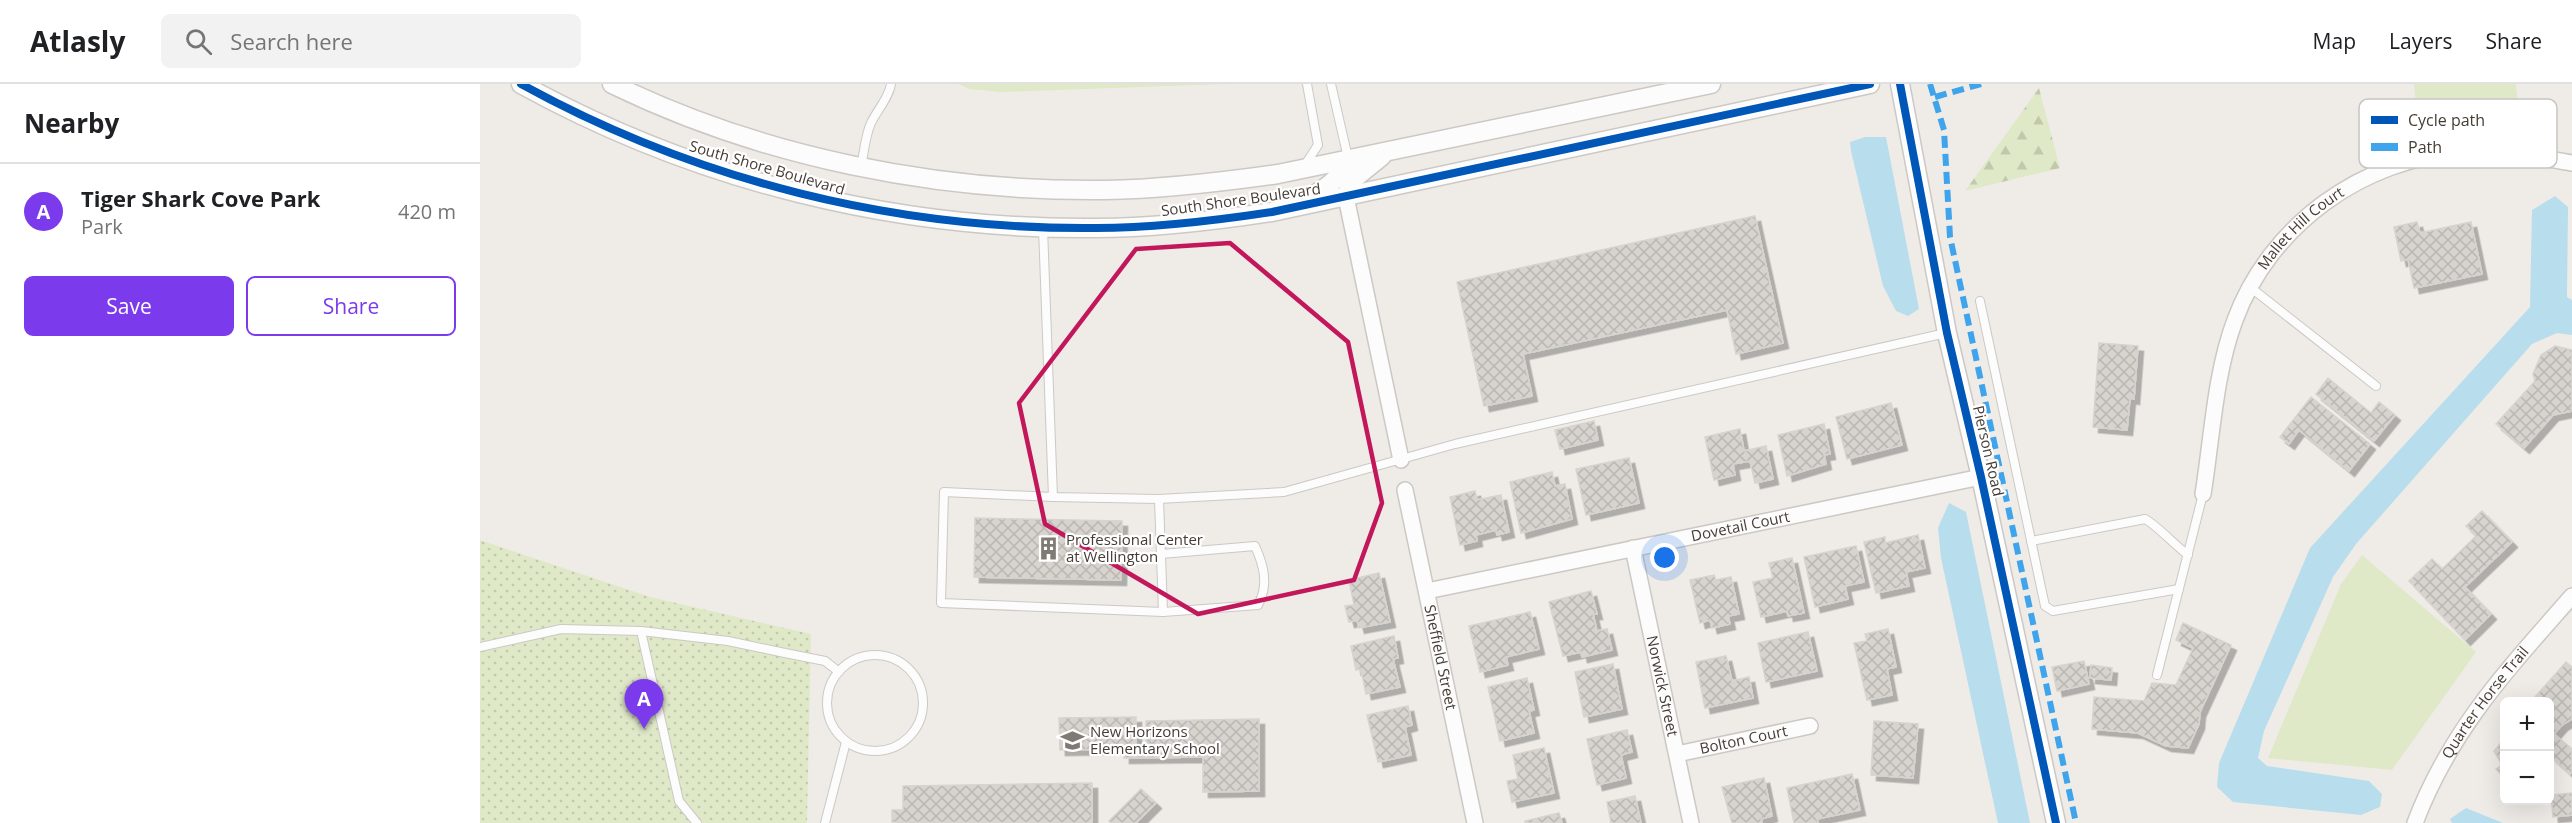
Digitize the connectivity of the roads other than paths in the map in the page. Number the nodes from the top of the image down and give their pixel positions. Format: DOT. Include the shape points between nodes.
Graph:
graph roads {
  1 [pos="521,84"];
  2 [pos="612,84"];
  3 [pos="891,84"];
  4 [pos="1307,84"];
  5 [pos="1331,84"];
  6 [pos="1711,84"];
  7 [pos="1870,84"];
  8 [pos="1900,84"];
  9 [pos="1389,151"];
  10 [pos="1349,159"];
  11 [pos="2557,161"];
  12 [pos="2572,163"];
  13 [pos="861,166"];
  14 [pos="2389,168"];
  15 [pos="1302,169"];
  16 [pos="1346,197"];
  17 [pos="1295,208"];
  18 [pos="1043,228"];
  19 [pos="2250,287"];
  20 [pos="1980,301"];
  21 [pos="1947,333"];
  22 [pos="2376,386"];
  23 [pos="1401,460"];
  24 [pos="1981,477"];
  25 [pos="1405,490"];
  26 [pos="2203,494"];
  27 [pos="1053,497"];
  28 [pos="1159,499"];
  29 [pos="2031,542"];
  30 [pos="1633,548"];
  31 [pos="1161,554"];
  32 [pos="2188,555"];
  33 [pos="2179,589"];
  34 [pos="1427,591"];
  35 [pos="2572,596"];
  36 [pos="1163,612"];
  37 [pos="641,631"];
  38 [pos="480,648"];
  39 [pos="839,672"];
  40 [pos="2157,675"];
  41 [pos="1810,726"];
  42 [pos="846,742"];
  43 [pos="1677,754"];
  44 [pos="698,823"];
  45 [pos="825,823"];
  46 [pos="1475,823"];
  47 [pos="1691,823"];
  48 [pos="2056,823"];
  49 [pos="2415,823"];
  1 -- 18 [label="street, South Shore Boulevard" via="669,153 797,194 929,219"];
  2 -- 13 [label="street, South Shore Boulevard" via="748,138"];
  3 -- 13 [label="lane" via="890,93 869,126"];
  4 -- 15 [label="lane" via="1318,145"];
  5 -- 10 [label="lane"];
  6 -- 9 [label="street, South Shore Boulevard"];
  7 -- 16 [label="street, South Shore Boulevard"];
  8 -- 21 [label="street, Pierson Road"];
  9 -- 10 [label="street, South Shore Boulevard"];
  9 -- 16 [label="street" via="1358,173"];
  10 -- 15 [label="street, South Shore Boulevard"];
  10 -- 17 [label="street" via="1333,183"];
  11 -- 12 [label="street, Mallet Hill Court"];
  13 -- 15 [label="street, South Shore Boulevard" via="990,186 1106,190 1213,183"];
  14 -- 19 [label="street, Mallet Hill Court" via="2339,192 2310,214 2285,238"];
  16 -- 17 [label="street, South Shore Boulevard"];
  16 -- 23 [label="street"];
  17 -- 18 [label="street, South Shore Boulevard" via="1155,226"];
  18 -- 27 [label="lane"];
  19 -- 22 [label="lane"];
  19 -- 26 [label="street, Mallet Hill Court" via="2224,354"];
  20 -- 29 [label="lane"];
  21 -- 23 [label="lane" via="1455,444"];
  21 -- 24 [label="street, Pierson Road"];
  23 -- 28 [label="lane" via="1284,492"];
  24 -- 30 [label="street, Dovetail Court"];
  24 -- 48 [label="street, Pierson Road"];
  25 -- 34 [label="street, Sheffield Street"];
  26 -- 32 [label="lane"];
  27 -- 28 [label="lane"];
  27 -- 36 [label="lane" via="944,492 941,603"];
  28 -- 31 [label="lane"];
  29 -- 32 [label="lane" via="2145,519"];
  29 -- 33 [label="lane" via="2048,610"];
  30 -- 34 [label="street, Dovetail Court"];
  30 -- 43 [label="street, Norwick Street"];
  31 -- 36 [label="lane"];
  31 -- 36 [label="lane" via="1255,546 1263,565 1265,593 1258,605"];
  32 -- 33 [label="lane"];
  33 -- 40 [label="lane"];
  34 -- 46 [label="street, Sheffield Street"];
  35 -- 49 [label="street, Quarter Horse Trail" via="2474,711 2448,751"];
  37 -- 38 [label="lane" via="561,629"];
  37 -- 39 [label="lane" via="728,641 825,661"];
  37 -- 44 [label="lane" via="679,801"];
  39 -- 42 [label="lane" via="827,701 835,730"];
  39 -- 42 [label="lane" via="865,656 895,659 918,681 922,695 923,712 907,740 877,752"];
  41 -- 43 [label="street, Bolton Court"];
  42 -- 45 [label="lane"];
  43 -- 47 [label="street, Norwick Street"];
}
